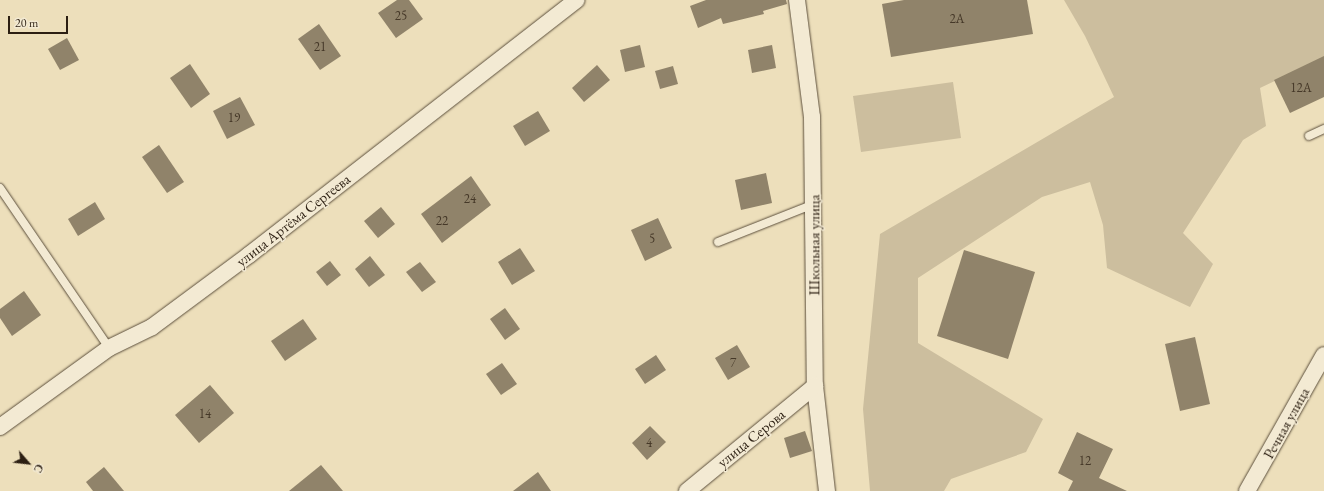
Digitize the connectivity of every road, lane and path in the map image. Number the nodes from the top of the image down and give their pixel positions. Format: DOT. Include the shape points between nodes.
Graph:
graph roads {
  1 [pos="797,0"];
  2 [pos="569,2"];
  3 [pos="1324,129"];
  4 [pos="1309,136"];
  5 [pos="0,188"];
  6 [pos="814,204"];
  7 [pos="718,242"];
  8 [pos="109,348"];
  9 [pos="1324,355"];
  10 [pos="815,386"];
  11 [pos="0,427"];
  12 [pos="687,491"];
  13 [pos="827,491"];
  14 [pos="1248,491"];
  1 -- 6 [label="street, Школьная улица" via="812,117"];
  2 -- 8 [label="street, улица Артёма Сергеева" via="242,260 152,327"];
  3 -- 4 [label="lane"];
  5 -- 8 [label="lane"];
  6 -- 7 [label="lane"];
  6 -- 10 [label="street, Школьная улица"];
  8 -- 11 [label="street, улица Артёма Сергеева"];
  9 -- 14 [label="street, Речная улица"];
  10 -- 12 [label="street, улица Серова"];
  10 -- 13 [label="street, Школьная улица"];
}
